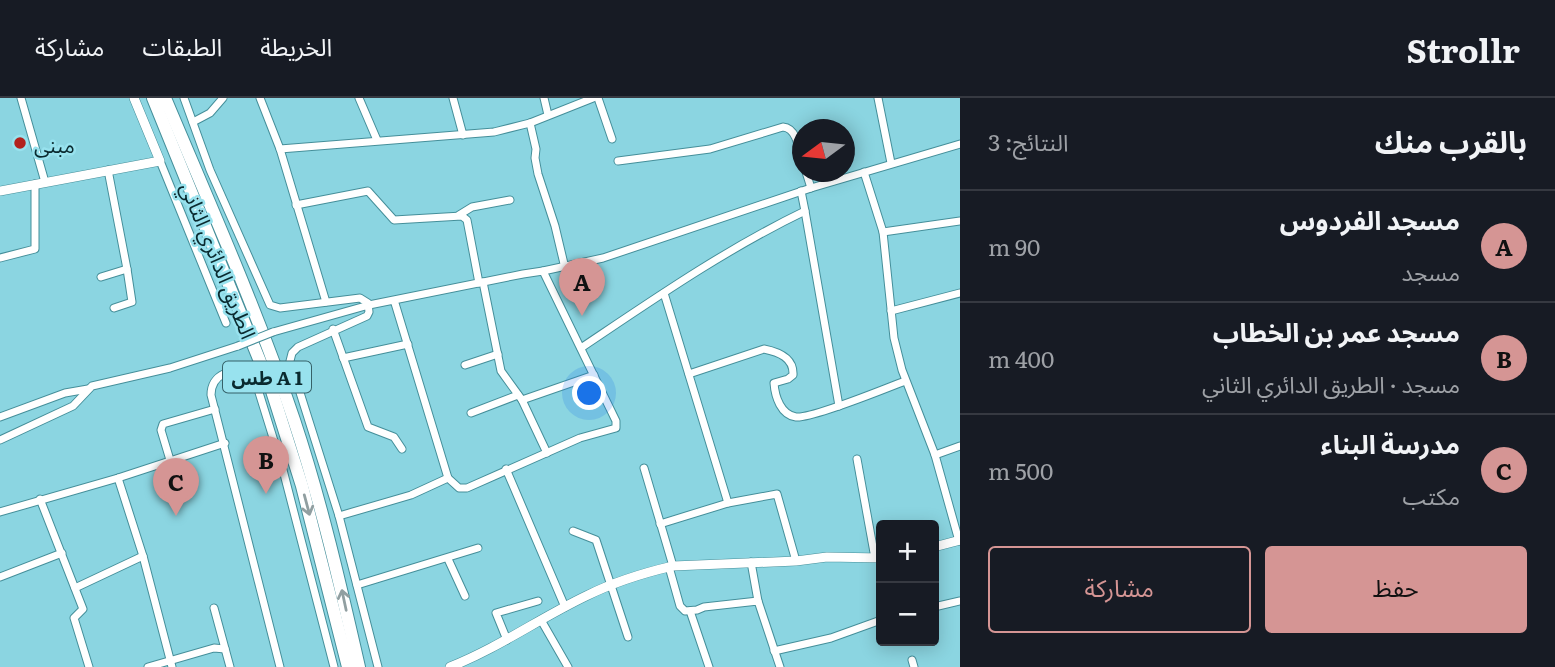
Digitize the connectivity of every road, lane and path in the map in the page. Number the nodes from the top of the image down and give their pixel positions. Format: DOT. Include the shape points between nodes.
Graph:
graph roads {
  1 [pos="21,98"];
  2 [pos="134,98"];
  3 [pos="144,98"];
  4 [pos="153,98"];
  5 [pos="165,98"];
  6 [pos="174,98"];
  7 [pos="184,98"];
  8 [pos="223,98"];
  9 [pos="260,98"];
  10 [pos="359,98"];
  11 [pos="453,98"];
  12 [pos="544,98"];
  13 [pos="596,98"];
  14 [pos="878,98"];
  15 [pos="548,116"];
  16 [pos="193,122"];
  17 [pos="530,122"];
  18 [pos="164,124"];
  19 [pos="792,130"];
  20 [pos="180,134"];
  21 [pos="463,135"];
  22 [pos="612,139"];
  23 [pos="377,141"];
  24 [pos="960,144"];
  25 [pos="280,149"];
  26 [pos="160,161"];
  27 [pos="618,161"];
  28 [pos="891,163"];
  29 [pos="108,170"];
  30 [pos="864,172"];
  31 [pos="809,182"];
  32 [pos="40,183"];
  33 [pos="811,188"];
  34 [pos="0,191"];
  35 [pos="802,191"];
  36 [pos="510,200"];
  37 [pos="296,205"];
  38 [pos="805,211"];
  39 [pos="458,215"];
  40 [pos="960,221"];
  41 [pos="883,232"];
  42 [pos="0,258"];
  43 [pos="565,268"];
  44 [pos="127,269"];
  45 [pos="543,271"];
  46 [pos="101,277"];
  47 [pos="481,283"];
  48 [pos="664,293"];
  49 [pos="960,293"];
  50 [pos="394,300"];
  51 [pos="326,302"];
  52 [pos="369,305"];
  53 [pos="114,308"];
  54 [pos="891,311"];
  55 [pos="226,323"];
  56 [pos="333,329"];
  57 [pos="408,344"];
  58 [pos="581,348"];
  59 [pos="498,354"];
  60 [pos="343,359"];
  61 [pos="465,365"];
  62 [pos="689,374"];
  63 [pos="594,375"];
  64 [pos="905,382"];
  65 [pos="88,389"];
  66 [pos="520,398"];
  67 [pos="839,406"];
  68 [pos="215,409"];
  69 [pos="471,413"];
  70 [pos="1,414"];
  71 [pos="0,440"];
  72 [pos="225,443"];
  73 [pos="960,446"];
  74 [pos="402,449"];
  75 [pos="547,453"];
  76 [pos="935,455"];
  77 [pos="857,459"];
  78 [pos="170,460"];
  79 [pos="644,468"];
  80 [pos="506,469"];
  81 [pos="118,478"];
  82 [pos="448,478"];
  83 [pos="40,499"];
  84 [pos="728,503"];
  85 [pos="0,512"];
  86 [pos="338,516"];
  87 [pos="660,524"];
  88 [pos="573,531"];
  89 [pos="960,540"];
  90 [pos="876,542"];
  91 [pos="939,546"];
  92 [pos="478,548"];
  93 [pos="62,553"];
  94 [pos="142,556"];
  95 [pos="448,559"];
  96 [pos="876,560"];
  97 [pos="796,561"];
  98 [pos="751,562"];
  99 [pos="671,566"];
  100 [pos="0,577"];
  101 [pos="357,585"];
  102 [pos="610,585"];
  103 [pos="75,588"];
  104 [pos="465,596"];
  105 [pos="538,601"];
  106 [pos="758,601"];
  107 [pos="960,601"];
  108 [pos="939,606"];
  109 [pos="565,607"];
  110 [pos="214,608"];
  111 [pos="690,611"];
  112 [pos="541,620"];
  113 [pos="876,622"];
  114 [pos="628,637"];
  115 [pos="507,640"];
  116 [pos="225,649"];
  117 [pos="774,651"];
  118 [pos="472,657"];
  119 [pos="171,663"];
  120 [pos="89,667"];
  121 [pos="148,667"];
  122 [pos="230,667"];
  123 [pos="280,667"];
  124 [pos="334,667"];
  125 [pos="348,667"];
  126 [pos="359,667"];
  127 [pos="378,667"];
  128 [pos="450,667"];
  129 [pos="478,667"];
  130 [pos="568,667"];
  131 [pos="709,667"];
  132 [pos="779,667"];
  1 -- 32 [label="street"];
  2 -- 26 [label="street"];
  3 -- 18 [label="highway"];
  4 -- 18 [label="highway, الطريق الدائري الثاني / طس A 1"];
  5 -- 20 [label="highway, الطريق الدائري الثاني / طس A 1"];
  6 -- 20 [label="highway"];
  7 -- 16 [label="street"];
  8 -- 16 [label="street" via="210,113"];
  9 -- 25 [label="street"];
  10 -- 23 [label="street"];
  11 -- 21 [label="street"];
  12 -- 15 [label="street"];
  13 -- 15 [label="street"];
  13 -- 22 [label="street"];
  14 -- 28 [label="street"];
  15 -- 17 [label="street"];
  16 -- 51 [label="street" via="216,186 269,303 280,308"];
  17 -- 21 [label="street"];
  17 -- 43 [label="street" via="538,174"];
  18 -- 125 [label="highway, الطريق الدائري الثاني / طس A 1, one-way" via="272,391 302,486"];
  19 -- 27 [label="street" via="783,127 710,149"];
  126 -- 20 [label="highway, الطريق الدائري الثاني / طس A 1, one-way" via="321,509 290,410 248,295"];
  21 -- 23 [label="street"];
  23 -- 25 [label="street"];
  24 -- 28 [label="street"];
  25 -- 37 [label="street"];
  26 -- 29 [label="street"];
  26 -- 55 [label="street"];
  28 -- 30 [label="street"];
  29 -- 32 [label="street"];
  29 -- 44 [label="street"];
  30 -- 33 [label="street"];
  30 -- 41 [label="street"];
  31 -- 33 [label="street"];
  32 -- 34 [label="street"];
  32 -- 42 [label="street" via="35,249"];
  33 -- 35 [label="street"];
  35 -- 38 [label="street"];
  35 -- 43 [label="street"];
  36 -- 39 [label="street" via="472,207"];
  37 -- 39 [label="street" via="368,191 394,220"];
  37 -- 51 [label="street"];
  38 -- 48 [label="street" via="770,227"];
  38 -- 67 [label="street"];
  39 -- 47 [label="street" via="467,220"];
  40 -- 41 [label="street"];
  41 -- 54 [label="street"];
  43 -- 45 [label="street"];
  44 -- 46 [label="street"];
  44 -- 53 [label="street" via="132,302"];
  45 -- 47 [label="street"];
  45 -- 58 [label="street"];
  47 -- 50 [label="street"];
  47 -- 59 [label="street"];
  48 -- 58 [label="street"];
  48 -- 62 [label="street"];
  49 -- 54 [label="street"];
  50 -- 52 [label="street"];
  50 -- 57 [label="street"];
  51 -- 52 [label="street" via="360,298"];
  52 -- 56 [label="street" via="367,316"];
  52 -- 65 [label="street, bridge"];
  54 -- 64 [label="street"];
  56 -- 60 [label="street"];
  56 -- 86 [label="street" via="298,347 290,362"];
  57 -- 60 [label="street"];
  57 -- 82 [label="street"];
  58 -- 63 [label="street"];
  59 -- 61 [label="street"];
  59 -- 66 [label="street" via="501,371"];
  60 -- 74 [label="street" via="368,427 394,437"];
  62 -- 67 [label="street" via="764,349 792,364 793,375 774,383 787,414 798,418"];
  62 -- 84 [label="street"];
  63 -- 66 [label="street"];
  63 -- 75 [label="street" via="616,428"];
  64 -- 67 [label="street"];
  64 -- 76 [label="street"];
  65 -- 70 [label="street"];
  65 -- 71 [label="street" via="73,406"];
  66 -- 69 [label="street"];
  66 -- 75 [label="street"];
  68 -- 72 [label="street"];
  68 -- 78 [label="street" via="163,424"];
  68 -- 124 [label="street" via="211,388 218,377 238,372 252,378 283,470"];
  72 -- 78 [label="street"];
  72 -- 123 [label="street"];
  73 -- 76 [label="street"];
  75 -- 80 [label="street"];
  76 -- 89 [label="street"];
  77 -- 90 [label="street"];
  78 -- 81 [label="street"];
  79 -- 87 [label="street"];
  80 -- 82 [label="street" via="467,488 459,488"];
  80 -- 109 [label="street"];
  81 -- 83 [label="street"];
  81 -- 94 [label="street"];
  82 -- 86 [label="street" via="411,495"];
  83 -- 85 [label="street"];
  83 -- 93 [label="street"];
  84 -- 87 [label="street"];
  84 -- 97 [label="street" via="777,494"];
  86 -- 101 [label="street"];
  87 -- 99 [label="street"];
  88 -- 102 [label="street" via="596,540"];
  89 -- 91 [label="street"];
  92 -- 95 [label="street"];
  93 -- 100 [label="street"];
  93 -- 103 [label="street"];
  94 -- 103 [label="street"];
  94 -- 119 [label="street"];
  95 -- 101 [label="street"];
  95 -- 104 [label="street"];
  96 -- 97 [label="street" via="827,557"];
  97 -- 98 [label="street"];
  98 -- 99 [label="street"];
  98 -- 106 [label="street"];
  99 -- 102 [label="street"];
  99 -- 111 [label="street" via="680,606"];
  101 -- 127 [label="street"];
  102 -- 109 [label="street"];
  102 -- 114 [label="street"];
  103 -- 120 [label="street" via="83,610 74,620"];
  105 -- 115 [label="street" via="496,613"];
  106 -- 111 [label="street"];
  106 -- 117 [label="street"];
  107 -- 108 [label="street"];
  109 -- 112 [label="street"];
  110 -- 116 [label="street"];
  111 -- 131 [label="street"];
  112 -- 115 [label="street"];
  112 -- 130 [label="street"];
  113 -- 117 [label="street"];
  115 -- 118 [label="street"];
  116 -- 119 [label="street" via="214,648"];
  116 -- 122 [label="street"];
  117 -- 132 [label="street"];
  118 -- 128 [label="street"];
  118 -- 129 [label="street"];
  119 -- 121 [label="street"];
}
